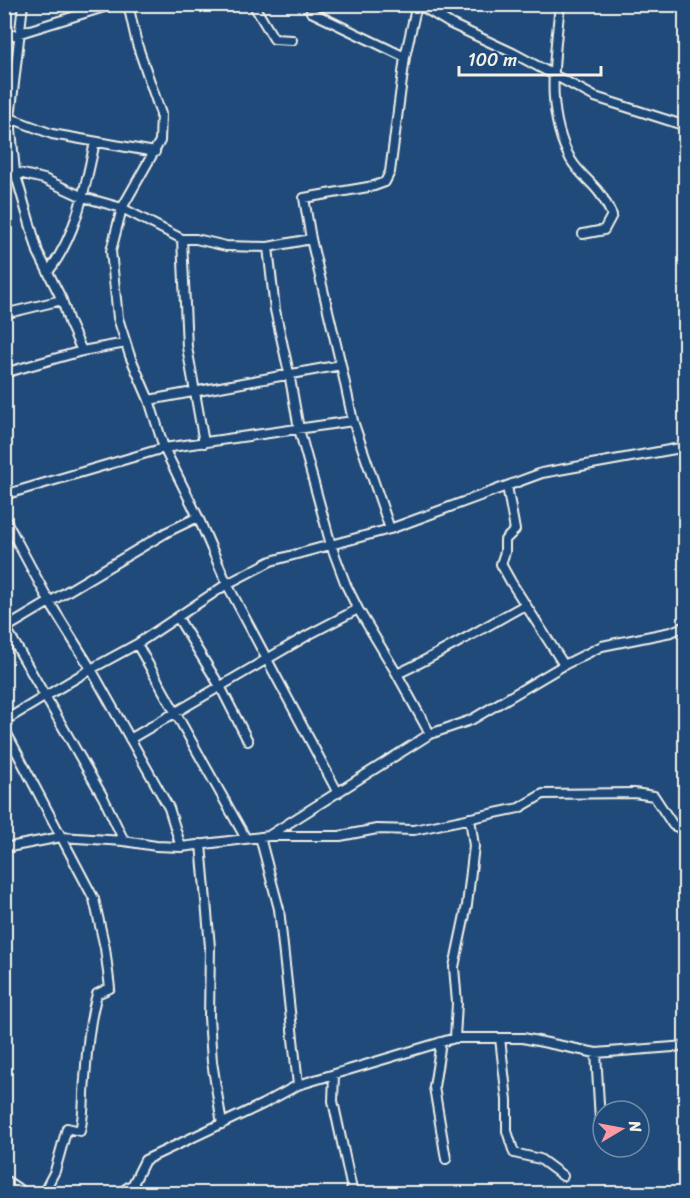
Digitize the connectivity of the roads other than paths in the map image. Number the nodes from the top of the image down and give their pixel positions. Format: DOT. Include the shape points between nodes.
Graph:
graph roads {
  1 [pos="23,4"];
  2 [pos="114,4"];
  3 [pos="128,4"];
  4 [pos="253,4"];
  5 [pos="418,4"];
  6 [pos="560,4"];
  7 [pos="311,12"];
  8 [pos="20,34"];
  9 [pos="4,38"];
  10 [pos="292,40"];
  11 [pos="405,57"];
  12 [pos="552,74"];
  13 [pos="7,118"];
  14 [pos="686,126"];
  15 [pos="95,142"];
  16 [pos="155,152"];
  17 [pos="15,172"];
  18 [pos="4,176"];
  19 [pos="83,197"];
  20 [pos="122,208"];
  21 [pos="583,234"];
  22 [pos="182,239"];
  23 [pos="311,239"];
  24 [pos="268,247"];
  25 [pos="48,272"];
  26 [pos="62,300"];
  27 [pos="4,314"];
  28 [pos="126,343"];
  29 [pos="82,351"];
  30 [pos="341,364"];
  31 [pos="4,373"];
  32 [pos="289,373"];
  33 [pos="196,390"];
  34 [pos="149,400"];
  35 [pos="352,421"];
  36 [pos="299,429"];
  37 [pos="204,444"];
  38 [pos="686,447"];
  39 [pos="164,448"];
  40 [pos="507,486"];
  41 [pos="4,495"];
  42 [pos="4,517"];
  43 [pos="198,517"];
  44 [pos="390,529"];
  45 [pos="331,545"];
  46 [pos="227,584"];
  47 [pos="50,603"];
  48 [pos="525,605"];
  49 [pos="358,609"];
  50 [pos="178,618"];
  51 [pos="686,626"];
  52 [pos="5,629"];
  53 [pos="137,645"];
  54 [pos="268,661"];
  55 [pos="564,665"];
  56 [pos="91,669"];
  57 [pos="397,674"];
  58 [pos="221,688"];
  59 [pos="45,698"];
  60 [pos="176,714"];
  61 [pos="4,721"];
  62 [pos="4,728"];
  63 [pos="430,734"];
  64 [pos="130,739"];
  65 [pos="248,741"];
  66 [pos="338,793"];
  67 [pos="470,818"];
  68 [pos="686,831"];
  69 [pos="264,836"];
  70 [pos="61,837"];
  71 [pos="245,837"];
  72 [pos="124,841"];
  73 [pos="201,844"];
  74 [pos="181,847"];
  75 [pos="4,848"];
  76 [pos="455,1038"];
  77 [pos="500,1038"];
  78 [pos="441,1042"];
  79 [pos="686,1046"];
  80 [pos="596,1053"];
  81 [pos="334,1075"];
  82 [pos="298,1085"];
  83 [pos="599,1099"];
  84 [pos="222,1124"];
  85 [pos="446,1159"];
  86 [pos="563,1176"];
  87 [pos="4,1179"];
  88 [pos="133,1184"];
  89 [pos="26,1194"];
  90 [pos="43,1194"];
  91 [pos="118,1194"];
  92 [pos="140,1194"];
  93 [pos="353,1194"];
  1 -- 8 [label="street"];
  2 -- 8 [label="street"];
  3 -- 16 [label="street" via="161,114 160,141"];
  4 -- 10 [label="street" via="274,39"];
  5 -- 11 [label="street"];
  5 -- 12 [label="street"];
  6 -- 12 [label="street"];
  7 -- 11 [label="street"];
  8 -- 9 [label="street"];
  8 -- 13 [label="street"];
  11 -- 23 [label="street" via="390,172 385,182 304,198"];
  12 -- 14 [label="street" via="595,97"];
  12 -- 21 [label="street" via="554,108 571,160 599,192 612,215 604,230"];
  13 -- 15 [label="street" via="52,134"];
  13 -- 17 [label="street"];
  15 -- 16 [label="street"];
  15 -- 19 [label="street"];
  16 -- 20 [label="street"];
  17 -- 18 [label="street"];
  17 -- 19 [label="street" via="44,179"];
  17 -- 25 [label="street" via="38,252"];
  19 -- 20 [label="street"];
  19 -- 25 [label="street" via="61,255"];
  20 -- 22 [label="street"];
  20 -- 28 [label="street" via="111,251 118,318"];
  22 -- 24 [label="street"];
  22 -- 33 [label="street" via="187,347"];
  23 -- 24 [label="street"];
  23 -- 30 [label="street"];
  24 -- 32 [label="street" via="274,310"];
  25 -- 26 [label="street"];
  26 -- 27 [label="street"];
  26 -- 29 [label="street"];
  28 -- 29 [label="street"];
  28 -- 34 [label="street"];
  29 -- 31 [label="street"];
  30 -- 32 [label="street"];
  30 -- 35 [label="street"];
  32 -- 33 [label="street"];
  32 -- 36 [label="street"];
  33 -- 34 [label="street"];
  33 -- 37 [label="street"];
  34 -- 39 [label="street"];
  35 -- 36 [label="street"];
  35 -- 44 [label="street"];
  36 -- 37 [label="street"];
  36 -- 45 [label="street"];
  37 -- 39 [label="street"];
  38 -- 40 [label="street" via="542,473"];
  39 -- 41 [label="street"];
  39 -- 43 [label="street"];
  40 -- 44 [label="street"];
  40 -- 48 [label="street" via="515,530 505,540 501,564"];
  42 -- 47 [label="street"];
  43 -- 46 [label="street"];
  43 -- 47 [label="street"];
  44 -- 45 [label="street"];
  45 -- 46 [label="street" via="271,561"];
  45 -- 49 [label="street"];
  46 -- 50 [label="street"];
  46 -- 54 [label="street"];
  47 -- 52 [label="street"];
  47 -- 56 [label="street"];
  48 -- 55 [label="street"];
  48 -- 57 [label="street"];
  49 -- 54 [label="street"];
  49 -- 57 [label="street"];
  50 -- 53 [label="street"];
  50 -- 58 [label="street"];
  51 -- 55 [label="street" via="602,646"];
  52 -- 59 [label="street"];
  53 -- 56 [label="street"];
  53 -- 60 [label="street"];
  54 -- 58 [label="street"];
  54 -- 66 [label="street"];
  55 -- 63 [label="street" via="471,720"];
  56 -- 59 [label="street"];
  56 -- 64 [label="street"];
  57 -- 63 [label="street"];
  58 -- 60 [label="street"];
  58 -- 65 [label="street"];
  59 -- 61 [label="street"];
  59 -- 72 [label="street"];
  60 -- 64 [label="street"];
  60 -- 71 [label="street"];
  62 -- 70 [label="street"];
  63 -- 66 [label="street"];
  64 -- 74 [label="street" via="169,808"];
  66 -- 69 [label="street"];
  67 -- 68 [label="street" via="519,808 543,794 634,793 654,796 673,825"];
  67 -- 69 [label="street" via="414,830 377,829 340,836"];
  67 -- 76 [label="street" via="474,846 454,967"];
  69 -- 71 [label="street"];
  69 -- 82 [label="street" via="279,909"];
  70 -- 72 [label="street"];
  70 -- 75 [label="street"];
  70 -- 90 [label="street" via="94,899 110,988 97,994 90,1021 85,1110 80,1131 67,1128 55,1171"];
  71 -- 73 [label="street"];
  72 -- 74 [label="street"];
  73 -- 74 [label="street"];
  73 -- 84 [label="street" via="210,947 212,1062"];
  76 -- 77 [label="street"];
  76 -- 78 [label="street"];
  77 -- 80 [label="street" via="523,1038"];
  77 -- 86 [label="street" via="507,1131 514,1153 540,1159"];
  78 -- 81 [label="street"];
  78 -- 85 [label="street" via="434,1087"];
  79 -- 80 [label="street"];
  80 -- 83 [label="street"];
  81 -- 82 [label="street"];
  81 -- 93 [label="street" via="335,1110"];
  82 -- 84 [label="street"];
  84 -- 88 [label="street" via="145,1160"];
  87 -- 89 [label="street"];
  88 -- 91 [label="street"];
  88 -- 92 [label="street"];
}
